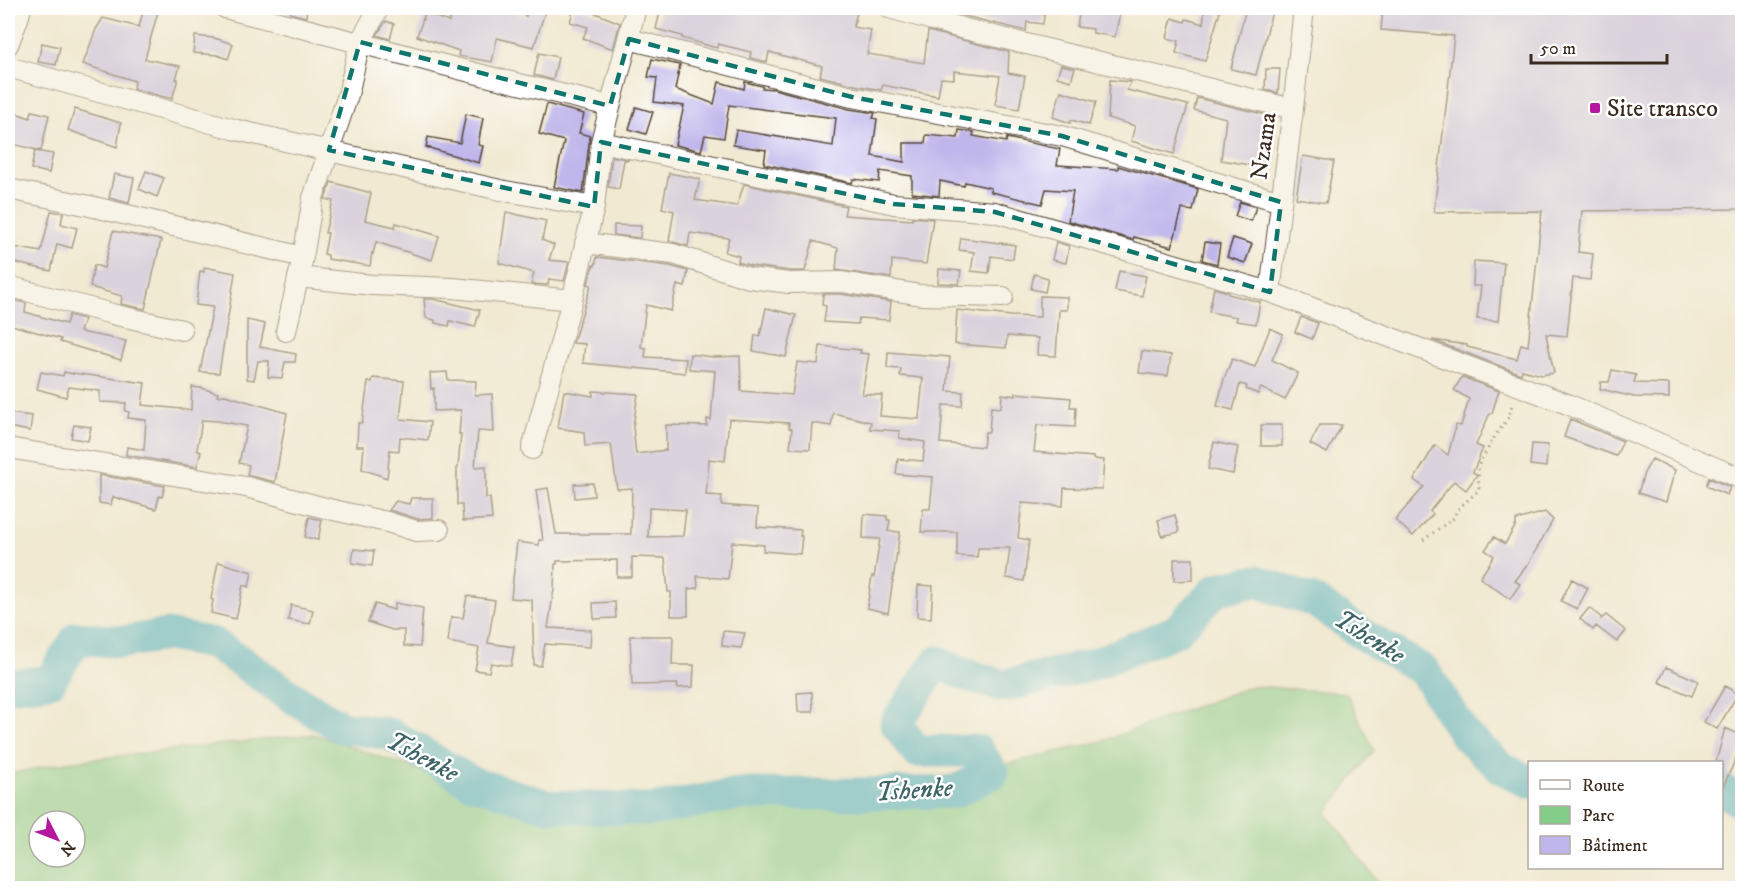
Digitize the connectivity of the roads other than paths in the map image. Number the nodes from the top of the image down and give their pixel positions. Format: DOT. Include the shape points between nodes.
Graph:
graph roads {
  1 [pos="21,8"];
  2 [pos="225,8"];
  3 [pos="379,8"];
  4 [pos="636,8"];
  5 [pos="889,8"];
  6 [pos="1304,8"];
  7 [pos="628,39"];
  8 [pos="360,42"];
  9 [pos="8,45"];
  10 [pos="8,67"];
  11 [pos="610,106"];
  12 [pos="1293,109"];
  13 [pos="601,142"];
  14 [pos="330,150"];
  15 [pos="8,189"];
  16 [pos="1281,202"];
  17 [pos="594,207"];
  18 [pos="585,243"];
  19 [pos="303,256"];
  20 [pos="298,277"];
  21 [pos="8,286"];
  22 [pos="1270,292"];
  23 [pos="1003,297"];
  24 [pos="572,300"];
  25 [pos="182,330"];
  26 [pos="286,331"];
  27 [pos="8,448"];
  28 [pos="532,449"];
  29 [pos="1743,479"];
  30 [pos="439,530"];
  1 -- 9 [label="street"];
  2 -- 8 [label="street"];
  3 -- 8 [label="street"];
  4 -- 7 [label="street"];
  5 -- 12 [label="street"];
  6 -- 12 [label="street, Nzama"];
  7 -- 11 [label="street"];
  7 -- 16 [label="street" via="852,97 1062,136"];
  8 -- 11 [label="street"];
  8 -- 14 [label="street"];
  10 -- 14 [label="street" via="237,130"];
  11 -- 13 [label="street"];
  12 -- 16 [label="street, Nzama"];
  13 -- 17 [label="street"];
  13 -- 22 [label="street" via="894,204 994,212"];
  14 -- 17 [label="street" via="500,190"];
  14 -- 19 [label="street" via="313,198"];
  15 -- 19 [label="street"];
  16 -- 22 [label="street, Nzama"];
  17 -- 18 [label="street"];
  18 -- 23 [label="street" via="673,254 749,278 789,283 842,282 921,296"];
  18 -- 24 [label="street"];
  19 -- 20 [label="street"];
  20 -- 24 [label="street"];
  20 -- 26 [label="street"];
  21 -- 25 [label="street"];
  22 -- 29 [label="street" via="1570,405"];
  24 -- 28 [label="street"];
  27 -- 30 [label="street" via="246,488 416,531"];
}
